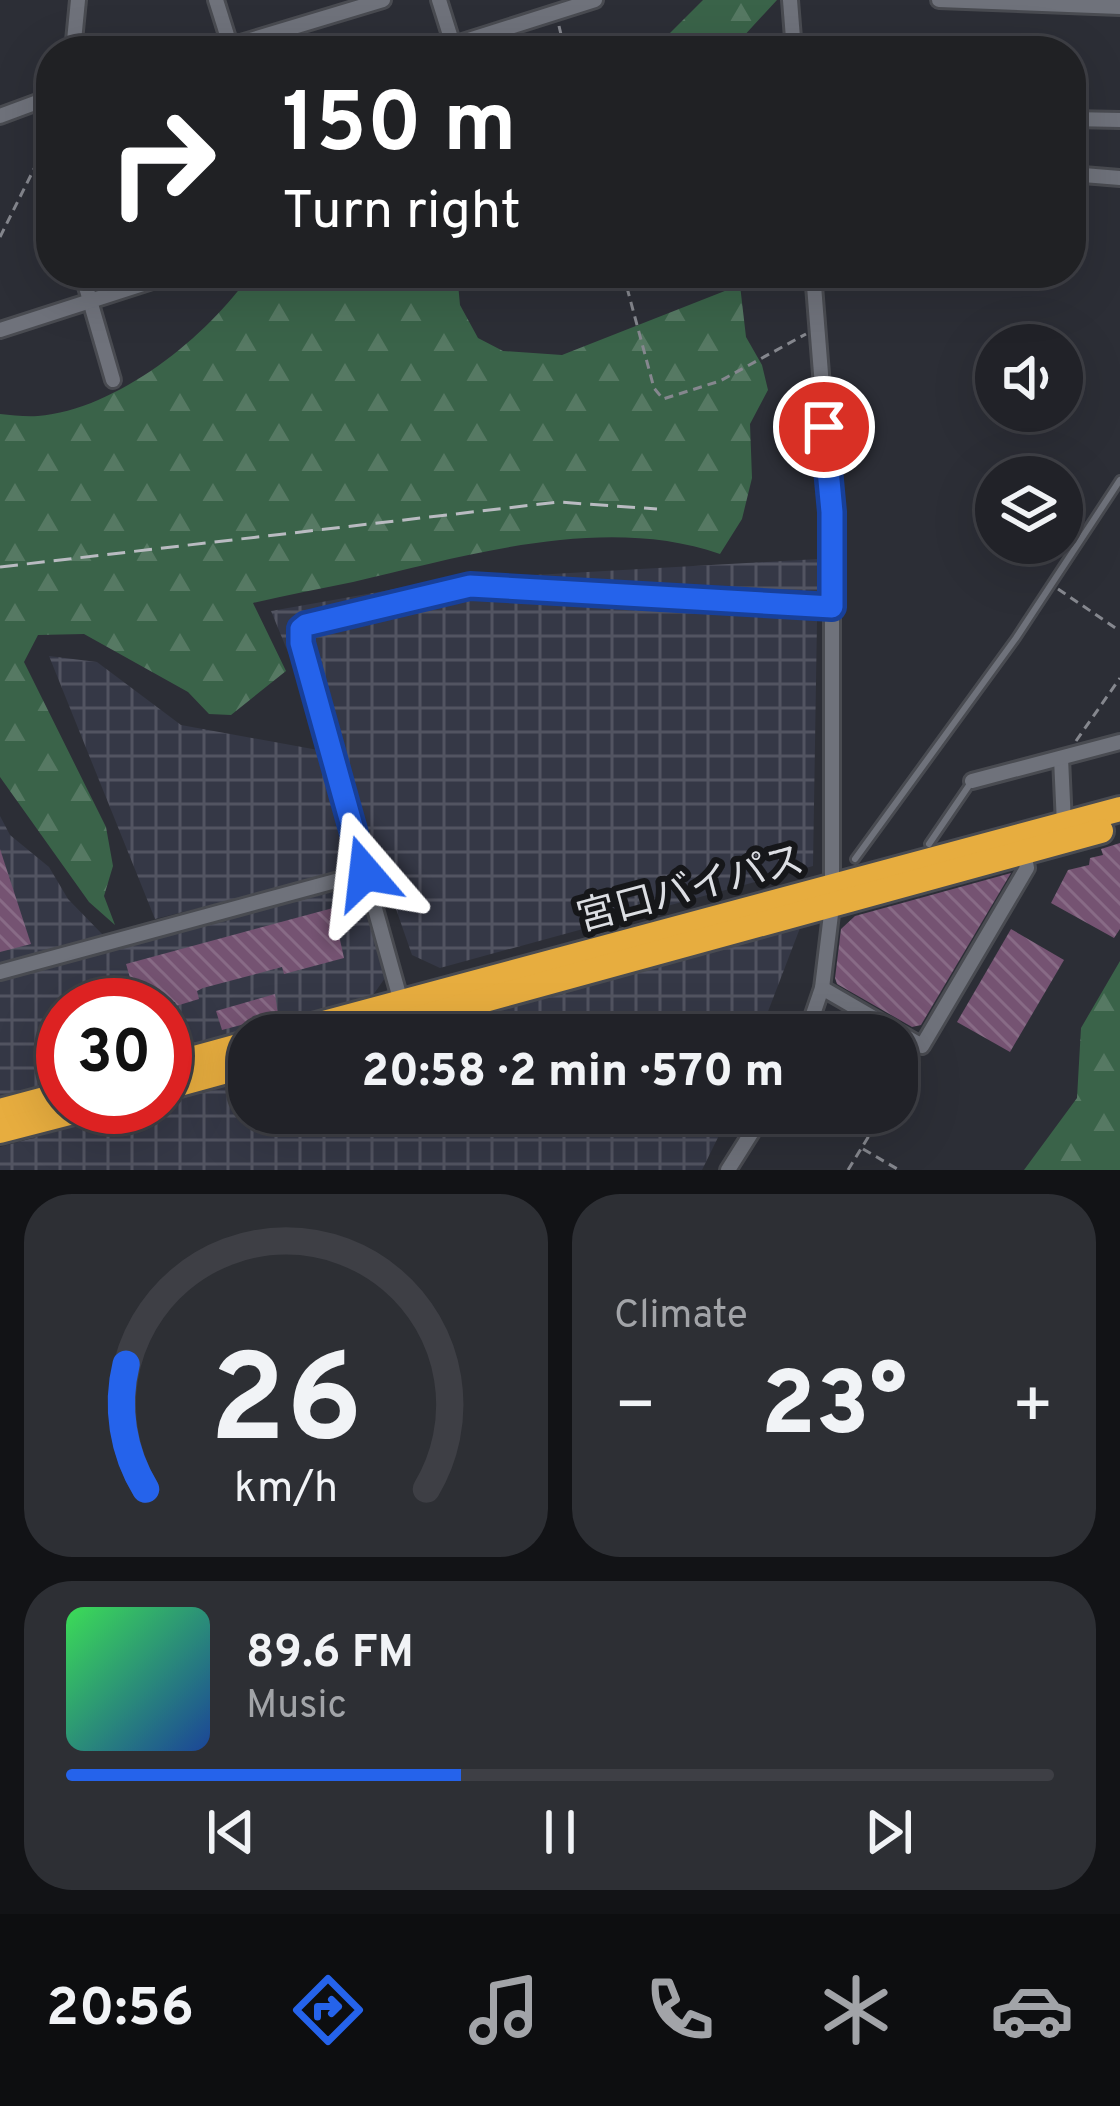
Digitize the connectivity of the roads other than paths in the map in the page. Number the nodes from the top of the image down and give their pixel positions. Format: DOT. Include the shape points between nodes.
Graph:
graph roads {
  1 [pos="78,0"];
  2 [pos="216,0"];
  3 [pos="383,0"];
  4 [pos="440,0"];
  5 [pos="595,0"];
  6 [pos="790,0"];
  7 [pos="939,0"];
  8 [pos="1120,8"];
  9 [pos="74,36"];
  10 [pos="223,36"];
  11 [pos="270,36"];
  12 [pos="450,36"];
  13 [pos="489,36"];
  14 [pos="793,36"];
  15 [pos="36,103"];
  16 [pos="0,116"];
  17 [pos="1086,120"];
  18 [pos="1120,121"];
  19 [pos="1086,175"];
  20 [pos="1120,178"];
  21 [pos="86,288"];
  22 [pos="130,288"];
  23 [pos="814,288"];
  24 [pos="90,301"];
  25 [pos="0,330"];
  26 [pos="113,380"];
  27 [pos="1120,480"];
  28 [pos="832,607"];
  29 [pos="1120,742"];
  30 [pos="1061,758"];
  31 [pos="973,781"];
  32 [pos="1120,809"];
  33 [pos="1064,824"];
  34 [pos="1120,826"];
  35 [pos="928,844"];
  36 [pos="1024,852"];
  37 [pos="855,859"];
  38 [pos="365,873"];
  39 [pos="832,896"];
  40 [pos="0,972"];
  41 [pos="822,988"];
  42 [pos="401,1002"];
  43 [pos="357,1014"];
  44 [pos="429,1014"];
  45 [pos="813,1014"];
  46 [pos="228,1049"];
  47 [pos="192,1059"];
  48 [pos="228,1072"];
  49 [pos="192,1081"];
  50 [pos="36,1101"];
  51 [pos="0,1111"];
  52 [pos="36,1122"];
  53 [pos="0,1131"];
  54 [pos="751,1134"];
  55 [pos="728,1170"];
  1 -- 9 [label="street"];
  2 -- 10 [label="street"];
  3 -- 11 [label="street"];
  4 -- 12 [label="street"];
  5 -- 13 [label="street"];
  6 -- 14 [label="street"];
  7 -- 8 [label="street"];
  15 -- 16 [label="street"];
  17 -- 18 [label="street"];
  19 -- 20 [label="street"];
  21 -- 24 [label="street"];
  22 -- 24 [label="street"];
  23 -- 28 [label="street"];
  24 -- 25 [label="street"];
  24 -- 26 [label="street"];
  27 -- 37 [label="lane"];
  28 -- 38 [label="street" via="470,586 306,625 301,643"];
  28 -- 39 [label="street"];
  29 -- 30 [label="street"];
  30 -- 31 [label="street"];
  30 -- 33 [label="street"];
  31 -- 35 [label="lane"];
  32 -- 33 [label="highway, 宮口バイパス"];
  33 -- 39 [label="highway, 宮口バイパス"];
  34 -- 36 [label="highway, 宮口バイパス"];
  36 -- 39 [label="highway, 宮口バイパス"];
  36 -- 41 [label="street" via="1027,868 922,1046"];
  38 -- 40 [label="street"];
  38 -- 42 [label="street"];
  39 -- 41 [label="street"];
  39 -- 42 [label="highway, 宮口バイパス"];
  39 -- 44 [label="highway, 宮口バイパス"];
  41 -- 45 [label="street"];
  42 -- 43 [label="highway, 宮口バイパス"];
  46 -- 47 [label="highway"];
  48 -- 49 [label="highway"];
  50 -- 51 [label="highway"];
  52 -- 53 [label="highway"];
  54 -- 55 [label="street"];
}
